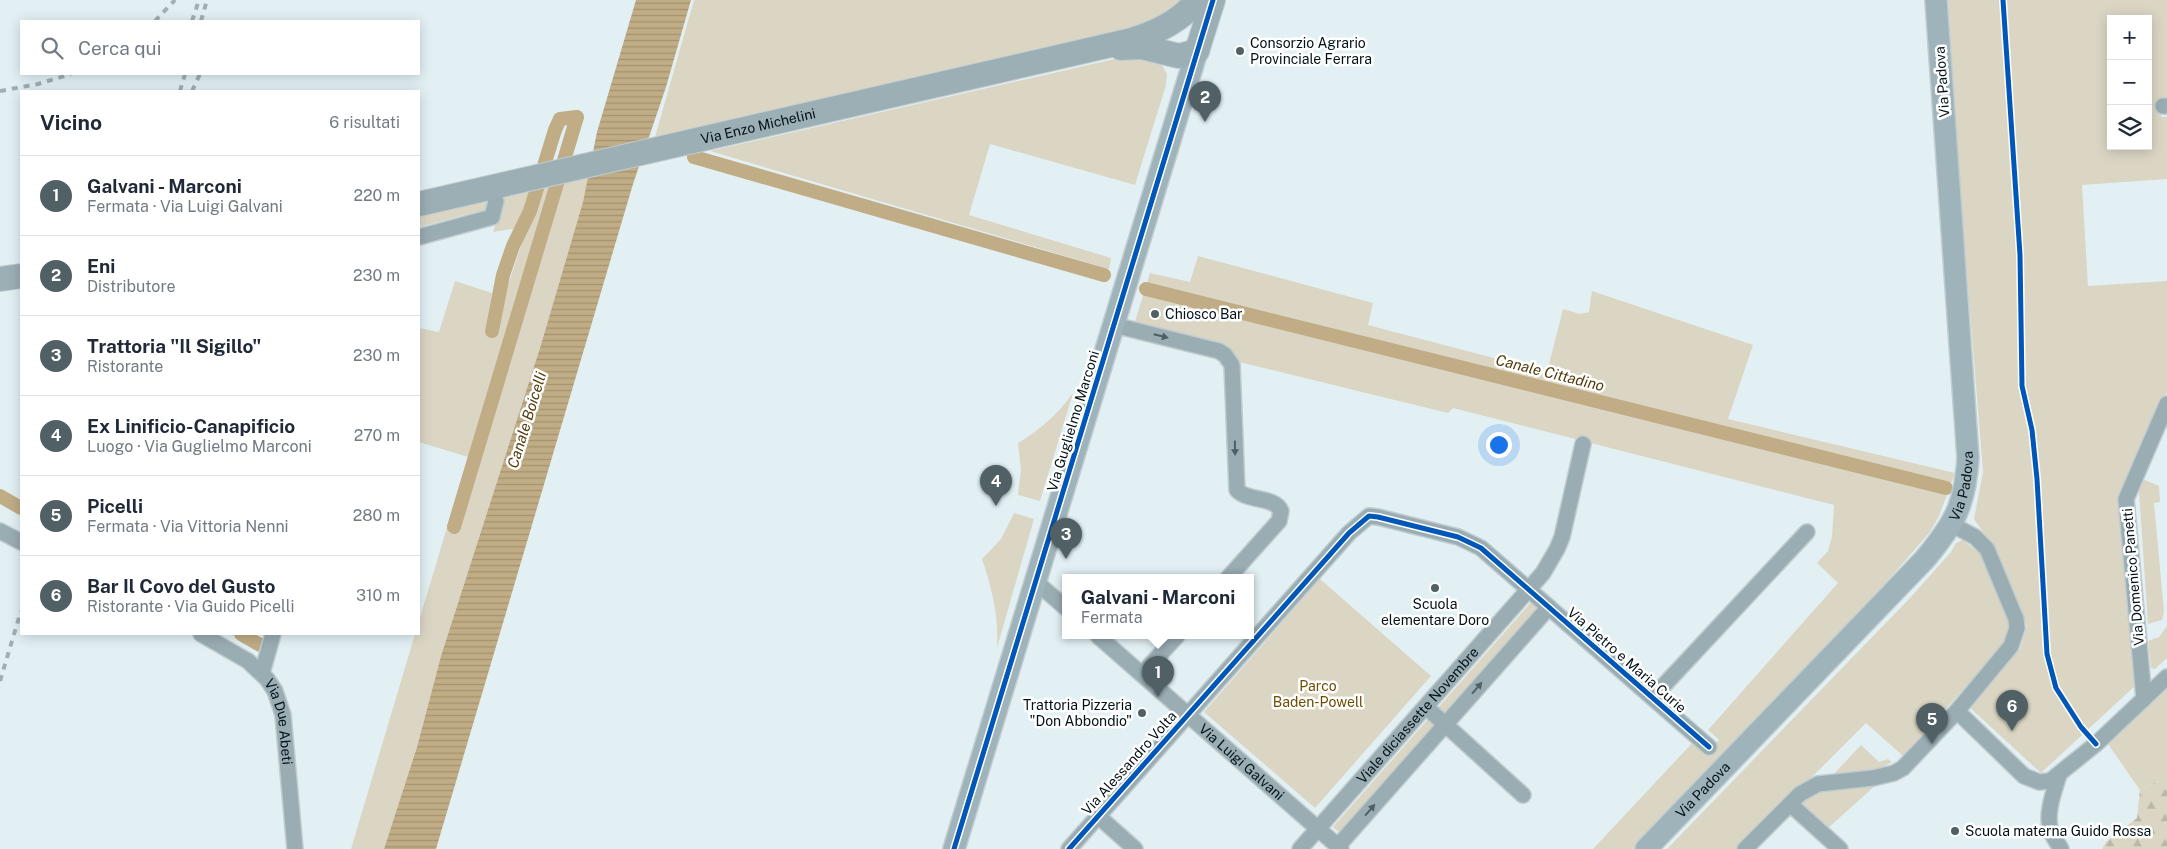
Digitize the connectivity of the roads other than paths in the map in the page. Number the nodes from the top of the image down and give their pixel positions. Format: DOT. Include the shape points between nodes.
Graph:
graph roads {
  1 [pos="1197,0"];
  2 [pos="1213,0"];
  3 [pos="1936,0"];
  4 [pos="1149,34"];
  5 [pos="1097,48"];
  6 [pos="1197,51"];
  7 [pos="1168,54"];
  8 [pos="1180,107"];
  9 [pos="496,201"];
  10 [pos="420,204"];
  11 [pos="420,237"];
  12 [pos="20,276"];
  13 [pos="0,279"];
  14 [pos="1114,324"];
  15 [pos="2167,404"];
  16 [pos="1584,444"];
  17 [pos="1951,524"];
  18 [pos="0,531"];
  19 [pos="1808,532"];
  20 [pos="20,541"];
  21 [pos="1232,574"];
  22 [pos="1036,582"];
  23 [pos="1529,590"];
  24 [pos="1062,605"];
  25 [pos="1549,607"];
  26 [pos="202,635"];
  27 [pos="273,635"];
  28 [pos="1101,639"];
  29 [pos="1173,639"];
  30 [pos="262,673"];
  31 [pos="1142,674"];
  32 [pos="2167,678"];
  33 [pos="1653,697"];
  34 [pos="2144,699"];
  35 [pos="1426,707"];
  36 [pos="1957,711"];
  37 [pos="1187,714"];
  38 [pos="1445,724"];
  39 [pos="1709,747"];
  40 [pos="2054,778"];
  41 [pos="1523,795"];
  42 [pos="1795,799"];
  43 [pos="1097,815"];
  44 [pos="1318,829"];
  45 [pos="1340,848"];
  46 [pos="295,849"];
  47 [pos="954,849"];
  48 [pos="1068,849"];
  49 [pos="1135,849"];
  50 [pos="1300,849"];
  51 [pos="1646,849"];
  52 [pos="1745,849"];
  53 [pos="1840,849"];
  54 [pos="2061,849"];
  1 -- 4 [label="main road, Via Enzo Michelini" via="1182,15"];
  2 -- 6 [label="main road, Via Guglielmo Marconi"];
  3 -- 17 [label="main road, Via Padova" via="1968,458 1959,510"];
  4 -- 5 [label="main road, Via Enzo Michelini"];
  4 -- 6 [label="main road, Via Enzo Michelini" via="1179,39"];
  5 -- 7 [label="main road, Via Enzo Michelini" via="1142,47"];
  5 -- 10 [label="main road, Via Enzo Michelini"];
  6 -- 7 [label="main road, Via Enzo Michelini" via="1186,55"];
  6 -- 8 [label="main road, Via Guglielmo Marconi"];
  7 -- 8 [label="main road" via="1182,76"];
  8 -- 14 [label="main road, Via Guglielmo Marconi"];
  9 -- 11 [label="street" via="492,217"];
  12 -- 13 [label="main road"];
  14 -- 21 [label="street, one-way" via="1219,351 1232,365 1237,490 1245,496 1275,504 1281,512 1279,521"];
  14 -- 22 [label="main road, Via Guglielmo Marconi"];
  15 -- 34 [label="street, Via Domenico Panetti" via="2126,499"];
  16 -- 23 [label="street, Viale diciassette Novembre" via="1557,549"];
  17 -- 36 [label="street" via="1975,537 1987,550 2017,628 2011,646"];
  17 -- 51 [label="main road, Via Padova" via="1925,559"];
  18 -- 20 [label="street"];
  19 -- 33 [label="street, Via Pietro e Maria Curie"];
  22 -- 24 [label="street"];
  22 -- 47 [label="main road, Via Guglielmo Marconi"];
  23 -- 25 [label="street, Via Pietro e Maria Curie"];
  23 -- 35 [label="street, Viale diciassette Novembre"];
  23 -- 37 [label="street, Via Alessandro Volta" via="1472,542 1369,516 1349,533"];
  25 -- 33 [label="street, Via Pietro e Maria Curie"];
  38 -- 25 [label="street, Viale diciassette Novembre, one-way"];
  26 -- 30 [label="street, Via Due Abeti" via="241,656"];
  27 -- 30 [label="street"];
  28 -- 31 [label="street, Via Luigi Galvani"];
  29 -- 31 [label="street"];
  30 -- 46 [label="street, Via Due Abeti" via="275,691 283,715"];
  31 -- 37 [label="street, Via Luigi Galvani"];
  32 -- 34 [label="street"];
  33 -- 39 [label="street, Via Pietro e Maria Curie"];
  34 -- 40 [label="street"];
  35 -- 38 [label="street"];
  35 -- 44 [label="street, Viale diciassette Novembre"];
  36 -- 40 [label="street" via="2024,776 2039,782"];
  36 -- 42 [label="street" via="1903,768 1894,773 1818,784"];
  37 -- 43 [label="street, Via Alessandro Volta"];
  37 -- 44 [label="street, Via Luigi Galvani"];
  38 -- 41 [label="street"];
  45 -- 38 [label="street, Viale diciassette Novembre, one-way"];
  40 -- 54 [label="street" via="2049,825"];
  42 -- 52 [label="street"];
  42 -- 53 [label="street"];
  43 -- 48 [label="street, Via Alessandro Volta"];
  43 -- 49 [label="street"];
  44 -- 45 [label="street, Via Luigi Galvani"];
  44 -- 50 [label="street, Viale diciassette Novembre"];
}
